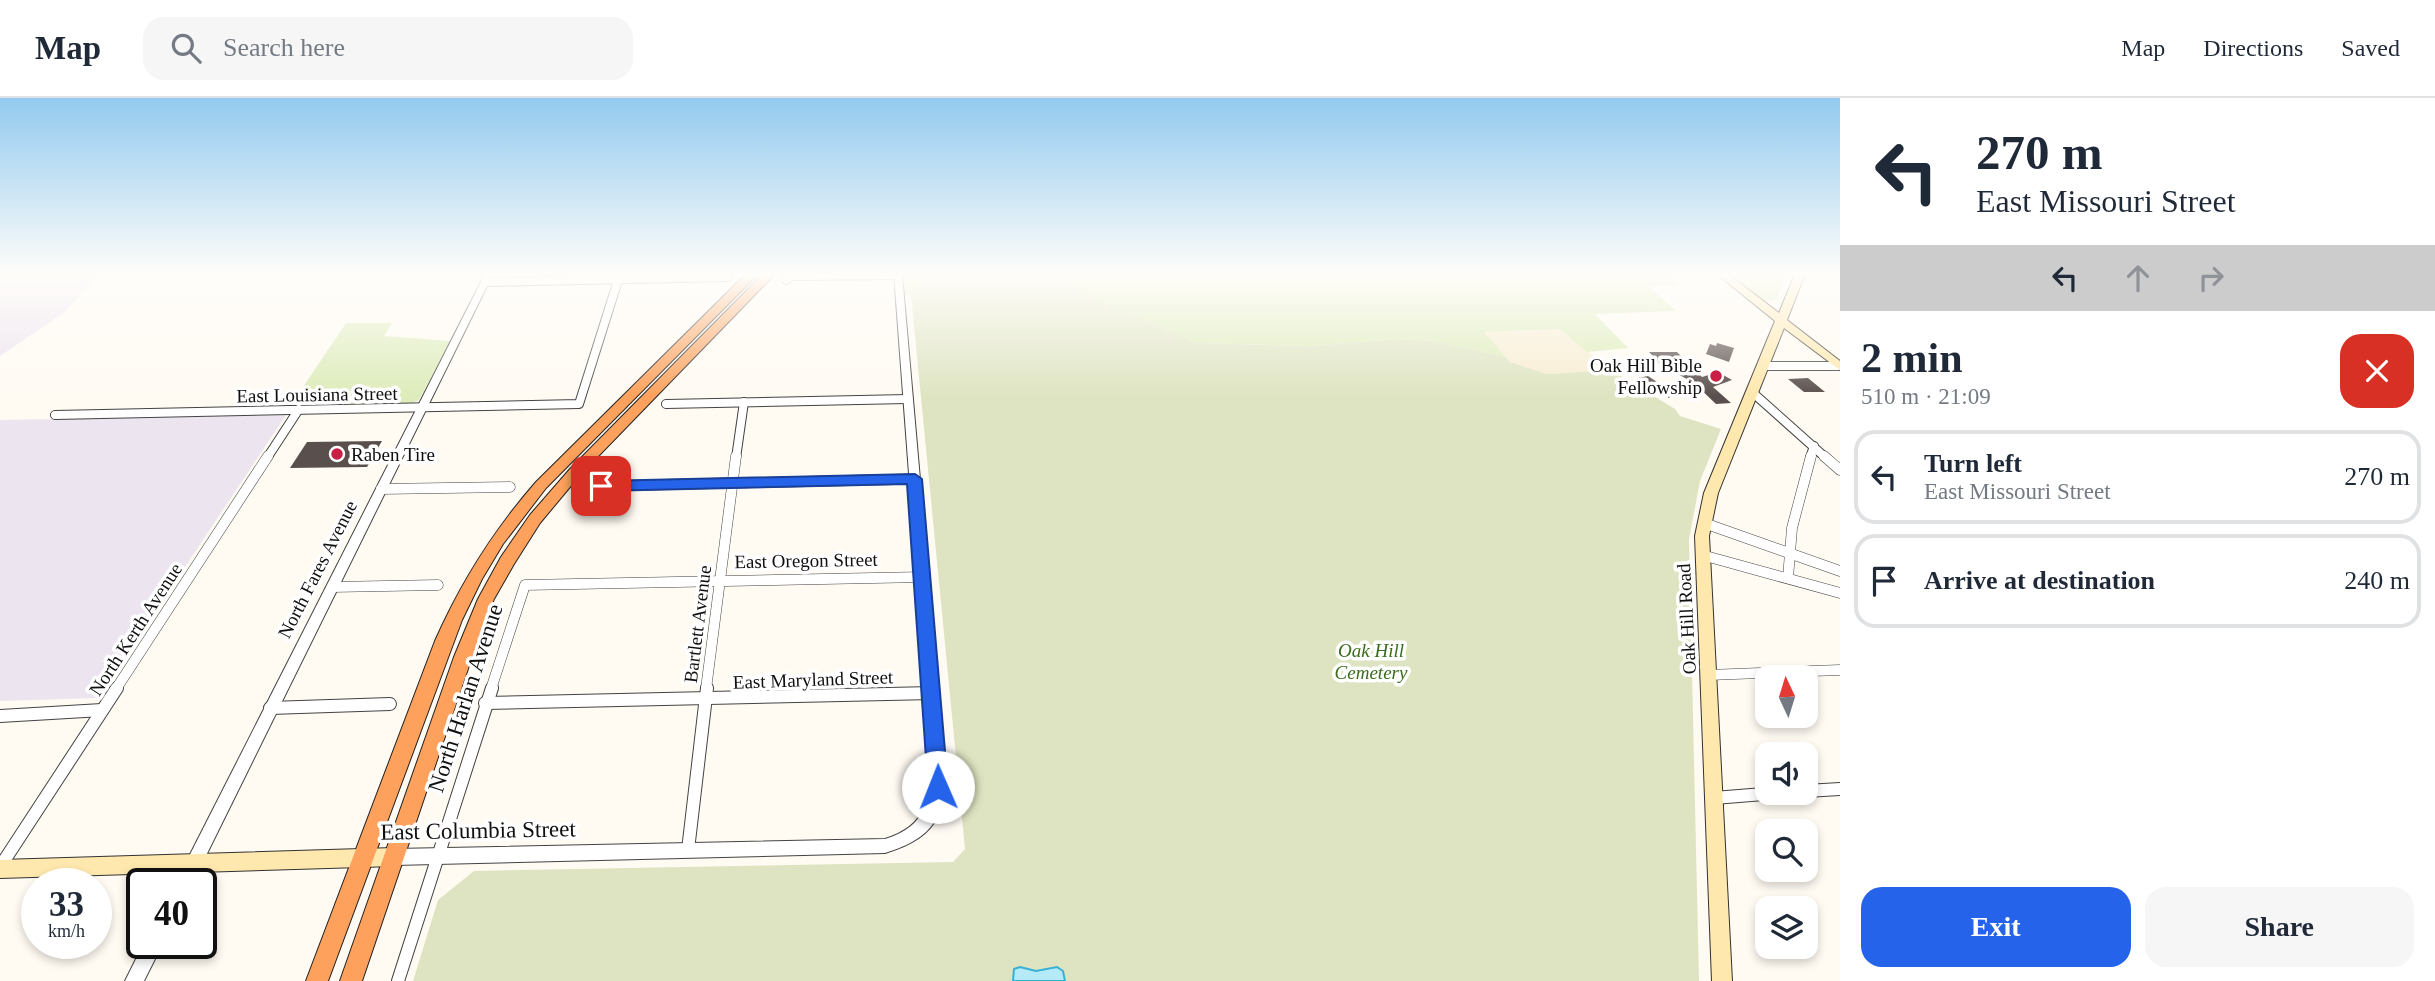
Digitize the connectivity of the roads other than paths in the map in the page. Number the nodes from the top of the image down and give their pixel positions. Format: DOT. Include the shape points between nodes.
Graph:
graph roads {
  1 [pos="468,315"];
  2 [pos="608,315"];
  3 [pos="711,315"];
  4 [pos="729,315"];
  5 [pos="901,315"];
  6 [pos="1774,315"];
  7 [pos="1783,315"];
  8 [pos="1781,321"];
  9 [pos="1763,366"];
  10 [pos="1839,366"];
  11 [pos="1752,392"];
  12 [pos="908,399"];
  13 [pos="744,402"];
  14 [pos="666,404"];
  15 [pos="422,408"];
  16 [pos="299,409"];
  17 [pos="55,415"];
  18 [pos="1814,446"];
  19 [pos="1840,470"];
  20 [pos="915,479"];
  21 [pos="732,482"];
  22 [pos="601,486"];
  23 [pos="510,487"];
  24 [pos="381,489"];
  25 [pos="1704,523"];
  26 [pos="1787,552"];
  27 [pos="1702,555"];
  28 [pos="1840,571"];
  29 [pos="923,577"];
  30 [pos="1788,578"];
  31 [pos="719,579"];
  32 [pos="438,585"];
  33 [pos="332,587"];
  34 [pos="523,588"];
  35 [pos="1840,593"];
  36 [pos="1840,670"];
  37 [pos="1708,675"];
  38 [pos="933,693"];
  39 [pos="706,700"];
  40 [pos="485,703"];
  41 [pos="390,704"];
  42 [pos="270,708"];
  43 [pos="102,710"];
  44 [pos="0,716"];
  45 [pos="1840,789"];
  46 [pos="1818,790"];
  47 [pos="1755,795"];
  48 [pos="1714,798"];
  49 [pos="688,850"];
  50 [pos="437,856"];
  51 [pos="363,857"];
  52 [pos="394,857"];
  53 [pos="194,861"];
  54 [pos="0,868"];
  55 [pos="191,868"];
  56 [pos="146,959"];
  57 [pos="134,981"];
  58 [pos="317,981"];
  59 [pos="351,981"];
  60 [pos="398,981"];
  61 [pos="1722,981"];
  1 -- 15 [label="street, North Fares Avenue"];
  2 -- 15 [label="street, East Louisiana Street" via="579,404"];
  3 -- 51 [label="highway" via="541,485 492,547 453,618"];
  4 -- 52 [label="highway" via="575,472 521,539 475,623"];
  5 -- 12 [label="street"];
  6 -- 8 [label="main road"];
  7 -- 8 [label="main road, Oak Hill Road"];
  8 -- 9 [label="main road, Oak Hill Road"];
  8 -- 10 [label="main road"];
  9 -- 10 [label="street"];
  9 -- 11 [label="main road, Oak Hill Road"];
  11 -- 18 [label="street"];
  11 -- 25 [label="main road, Oak Hill Road"];
  12 -- 13 [label="street"];
  12 -- 20 [label="street"];
  13 -- 14 [label="street"];
  13 -- 21 [label="street, Bartlett Avenue"];
  15 -- 16 [label="street, East Louisiana Street"];
  15 -- 24 [label="street, North Fares Avenue"];
  16 -- 17 [label="street, East Louisiana Street"];
  16 -- 43 [label="street, North Kerth Avenue"];
  18 -- 19 [label="street"];
  18 -- 26 [label="street"];
  20 -- 21 [label="street"];
  20 -- 29 [label="street"];
  21 -- 22 [label="street"];
  21 -- 31 [label="street, Bartlett Avenue"];
  23 -- 24 [label="street"];
  24 -- 33 [label="street, North Fares Avenue"];
  25 -- 26 [label="street"];
  25 -- 27 [label="main road, Oak Hill Road"];
  26 -- 28 [label="street"];
  26 -- 30 [label="street"];
  27 -- 30 [label="street"];
  27 -- 37 [label="main road, Oak Hill Road"];
  29 -- 31 [label="street, East Oregon Street"];
  29 -- 38 [label="street"];
  30 -- 35 [label="street"];
  31 -- 34 [label="street, East Oregon Street" via="540,583"];
  31 -- 39 [label="street, Bartlett Avenue"];
  32 -- 33 [label="street"];
  33 -- 42 [label="street, North Fares Avenue"];
  34 -- 40 [label="street, North Harlan Avenue"];
  36 -- 37 [label="street"];
  37 -- 48 [label="main road, Oak Hill Road"];
  38 -- 39 [label="street, East Maryland Street"];
  38 -- 49 [label="street, East Columbia Street" via="936,801 929,819 905,841 885,846"];
  39 -- 40 [label="street, East Maryland Street"];
  39 -- 49 [label="street, Bartlett Avenue"];
  40 -- 50 [label="street, North Harlan Avenue"];
  41 -- 42 [label="street"];
  42 -- 53 [label="street, North Fares Avenue"];
  43 -- 44 [label="street"];
  43 -- 54 [label="street, North Kerth Avenue"];
  45 -- 46 [label="street"];
  47 -- 48 [label="street"];
  48 -- 61 [label="main road, Oak Hill Road"];
  49 -- 50 [label="street, East Columbia Street"];
  50 -- 52 [label="street, East Columbia Street"];
  50 -- 60 [label="street, North Harlan Avenue"];
  51 -- 52 [label="main road, East Columbia Street"];
  51 -- 53 [label="main road, East Columbia Street"];
  51 -- 58 [label="highway"];
  52 -- 59 [label="highway"];
  53 -- 54 [label="main road, East Columbia Street"];
  53 -- 55 [label="street, North Fares Avenue"];
  56 -- 57 [label="street"];
}
